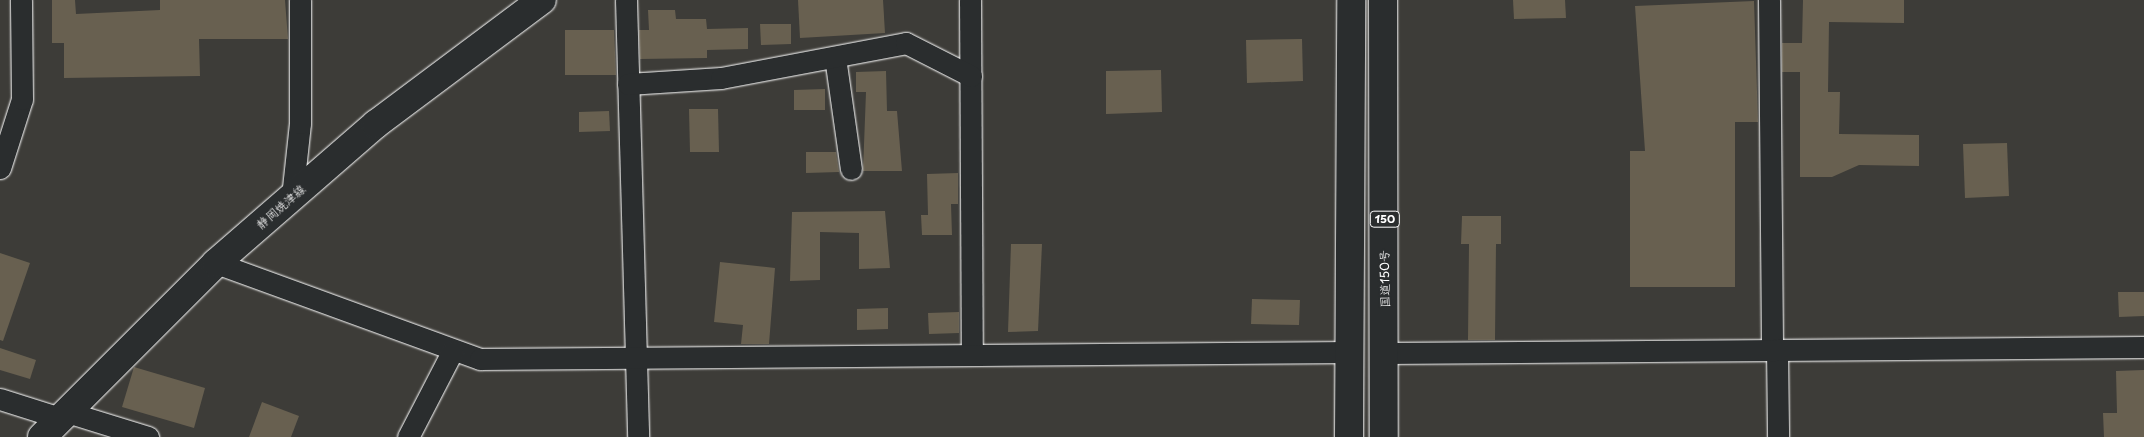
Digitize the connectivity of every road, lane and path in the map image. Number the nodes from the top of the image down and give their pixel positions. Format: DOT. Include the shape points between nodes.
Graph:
graph roads {
  1 [pos="21,0"];
  2 [pos="300,0"];
  3 [pos="542,0"];
  4 [pos="626,0"];
  5 [pos="970,0"];
  6 [pos="1352,0"];
  7 [pos="1383,0"];
  8 [pos="1769,0"];
  9 [pos="835,56"];
  10 [pos="970,76"];
  11 [pos="628,84"];
  12 [pos="0,168"];
  13 [pos="851,170"];
  14 [pos="292,197"];
  15 [pos="216,263"];
  16 [pos="2144,347"];
  17 [pos="1775,349"];
  18 [pos="452,352"];
  19 [pos="1350,352"];
  20 [pos="1386,352"];
  21 [pos="972,355"];
  22 [pos="639,359"];
  23 [pos="0,399"];
  24 [pos="56,422"];
  25 [pos="148,437"];
  26 [pos="408,437"];
  27 [pos="638,437"];
  28 [pos="1349,437"];
  29 [pos="1384,437"];
  30 [pos="1778,437"];
  1 -- 12 [label="street" via="22,99"];
  2 -- 14 [label="street" via="300,123"];
  3 -- 14 [label="main road, 静岡焼津線" via="376,124"];
  4 -- 11 [label="street"];
  5 -- 10 [label="street"];
  6 -- 19 [label="main road, 150"];
  7 -- 20 [label="main road, 国道150号 / 150"];
  8 -- 17 [label="street"];
  9 -- 10 [label="street" via="906,43"];
  9 -- 11 [label="street" via="721,78"];
  9 -- 13 [label="street"];
  10 -- 21 [label="street"];
  11 -- 22 [label="street"];
  14 -- 15 [label="main road, 静岡焼津線"];
  15 -- 18 [label="street"];
  15 -- 24 [label="main road, 静岡焼津線"];
  16 -- 17 [label="street"];
  17 -- 20 [label="street"];
  17 -- 30 [label="street"];
  18 -- 22 [label="street" via="480,359"];
  18 -- 26 [label="street"];
  19 -- 21 [label="street"];
  19 -- 28 [label="main road, 150"];
  20 -- 29 [label="main road, 国道150号 / 150"];
  21 -- 22 [label="street"];
  22 -- 27 [label="street"];
  23 -- 24 [label="street"];
  24 -- 25 [label="street"];
}
